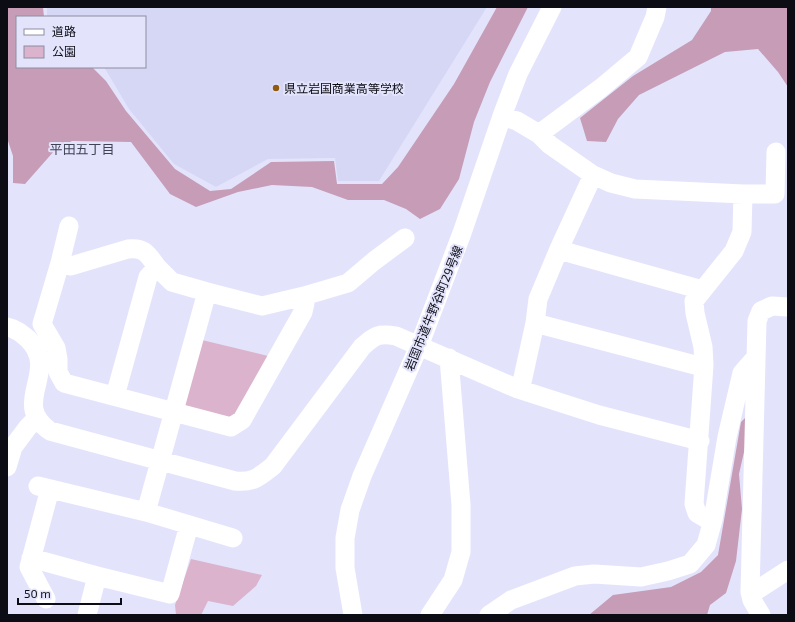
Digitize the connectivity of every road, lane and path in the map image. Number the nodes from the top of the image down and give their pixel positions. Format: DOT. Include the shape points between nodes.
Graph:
graph roads {
  1 [pos="552,7"];
  2 [pos="657,7"];
  3 [pos="502,116"];
  4 [pos="539,134"];
  5 [pos="776,152"];
  6 [pos="593,175"];
  7 [pos="743,194"];
  8 [pos="69,226"];
  9 [pos="405,238"];
  10 [pos="559,249"];
  11 [pos="60,263"];
  12 [pos="157,267"];
  13 [pos="207,292"];
  14 [pos="701,292"];
  15 [pos="304,296"];
  16 [pos="788,307"];
  17 [pos="535,323"];
  18 [pos="7,327"];
  19 [pos="419,346"];
  20 [pos="756,357"];
  21 [pos="449,358"];
  22 [pos="704,365"];
  23 [pos="518,389"];
  24 [pos="115,396"];
  25 [pos="174,412"];
  26 [pos="36,419"];
  27 [pos="700,441"];
  28 [pos="160,460"];
  29 [pos="7,467"];
  30 [pos="146,512"];
  31 [pos="712,520"];
  32 [pos="190,526"];
  33 [pos="233,538"];
  34 [pos="31,558"];
  35 [pos="788,570"];
  36 [pos="97,576"];
  37 [pos="750,592"];
  38 [pos="46,599"];
  39 [pos="87,615"];
  40 [pos="353,615"];
  41 [pos="430,615"];
  42 [pos="489,615"];
  43 [pos="761,615"];
  1 -- 3 [label="street, 岩国市道牛野谷町29号線" via="518,74"];
  2 -- 4 [label="street" via="638,57"];
  3 -- 4 [label="street" via="517,121"];
  3 -- 19 [label="street, 岩国市道牛野谷町29号線" via="462,233"];
  4 -- 6 [label="street" via="550,145"];
  5 -- 7 [label="street" via="775,194"];
  6 -- 7 [label="street" via="635,189"];
  6 -- 10 [label="street"];
  7 -- 14 [label="street" via="742,232 734,251"];
  8 -- 11 [label="street"];
  9 -- 15 [label="street" via="348,283"];
  10 -- 14 [label="street" via="695,288"];
  10 -- 17 [label="street" via="538,299"];
  11 -- 12 [label="street" via="71,266 137,248 145,252"];
  11 -- 24 [label="street" via="42,324 56,348 58,372 64,383"];
  12 -- 13 [label="street" via="172,282"];
  12 -- 24 [label="street" via="148,277"];
  13 -- 15 [label="street" via="262,306"];
  13 -- 25 [label="street"];
  14 -- 22 [label="street" via="694,301"];
  15 -- 25 [label="street" via="303,312 242,420 231,427"];
  16 -- 20 [label="street" via="772,306 761,311 757,321"];
  17 -- 22 [label="street" via="695,365"];
  17 -- 23 [label="street" via="522,382"];
  18 -- 26 [label="street" via="19,331 33,344 39,359 40,374 33,409"];
  19 -- 21 [label="street"];
  19 -- 28 [label="street" via="396,336 374,336 362,347 273,466 258,478 246,482 235,481"];
  19 -- 40 [label="street, 岩国市道牛野谷町29号線" via="362,476 350,510 345,538 345,568"];
  20 -- 31 [label="street" via="742,373"];
  20 -- 37 [label="street"];
  21 -- 23 [label="street"];
  21 -- 41 [label="street" via="461,506 461,552 453,580"];
  22 -- 27 [label="street"];
  23 -- 27 [label="street" via="599,415"];
  24 -- 25 [label="street"];
  25 -- 28 [label="street"];
  26 -- 28 [label="street" via="50,431"];
  26 -- 29 [label="street" via="13,447"];
  27 -- 31 [label="street" via="694,504 696,513"];
  28 -- 30 [label="street"];
  30 -- 32 [label="street"];
  30 -- 34 [label="street" via="44,488"];
  31 -- 42 [label="street" via="706,545 690,564 641,577 594,574 575,576 511,600"];
  32 -- 33 [label="street"];
  32 -- 36 [label="street" via="170,594"];
  34 -- 36 [label="street"];
  34 -- 38 [label="street" via="29,567"];
  35 -- 37 [label="street"];
  36 -- 39 [label="street"];
  37 -- 43 [label="street"];
}
